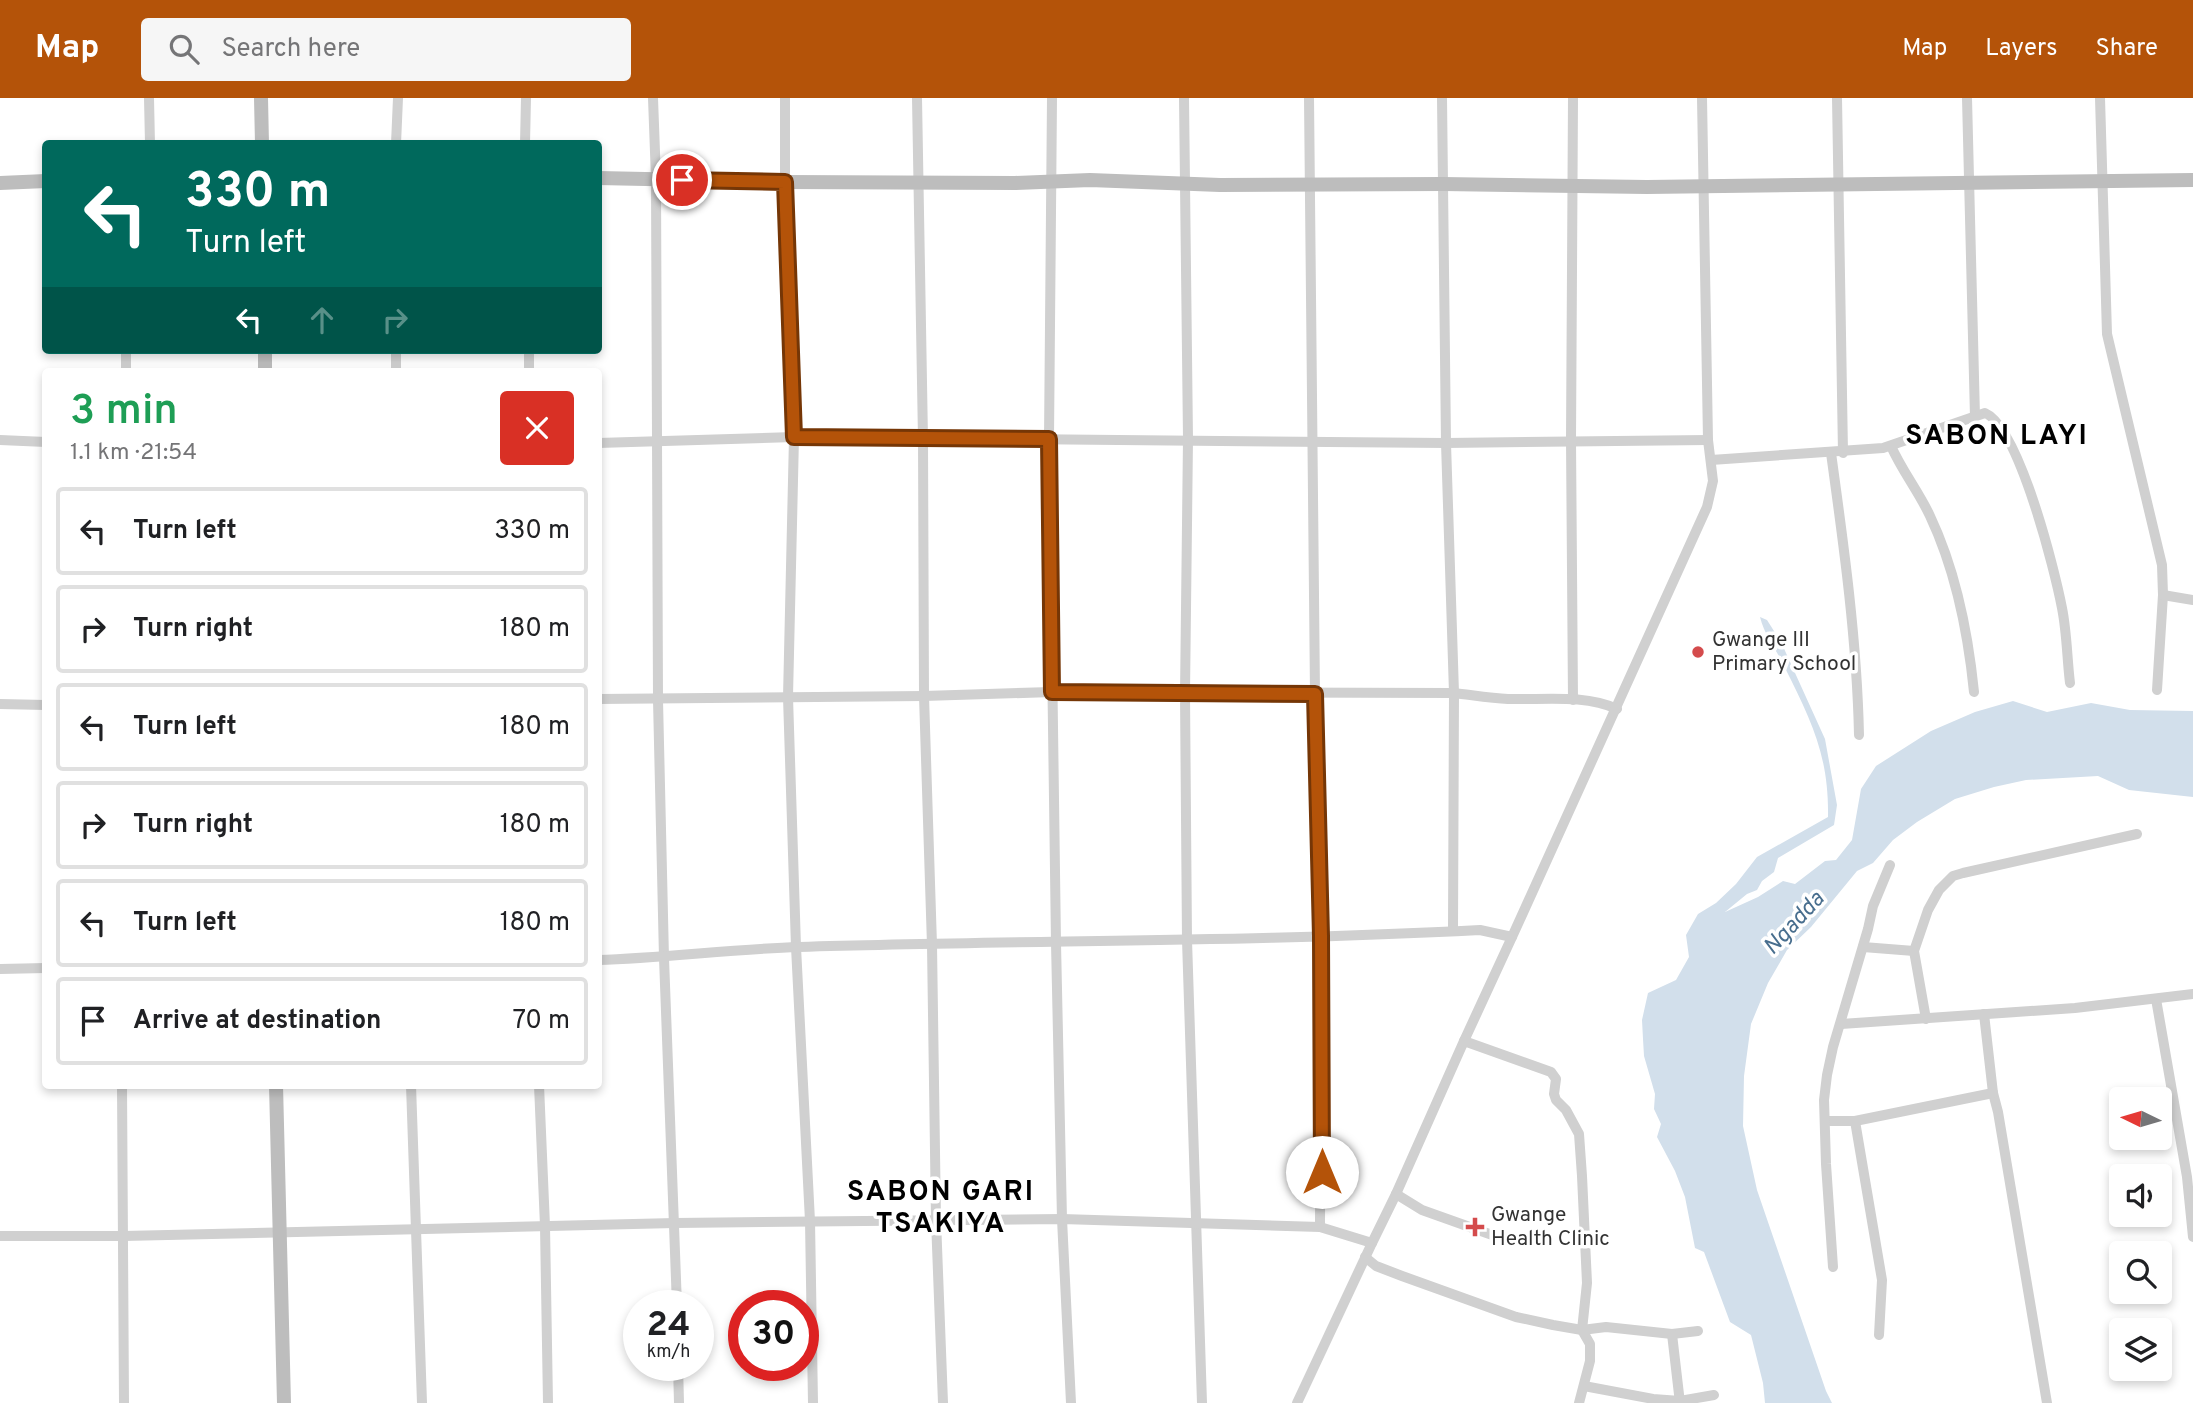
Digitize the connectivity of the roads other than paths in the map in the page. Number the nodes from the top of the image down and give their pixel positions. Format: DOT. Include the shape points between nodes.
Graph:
graph roads {
  1 [pos="149,98"];
  2 [pos="261,98"];
  3 [pos="398,98"];
  4 [pos="526,98"];
  5 [pos="653,98"];
  6 [pos="785,98"];
  7 [pos="917,98"];
  8 [pos="1052,98"];
  9 [pos="1184,98"];
  10 [pos="1309,98"];
  11 [pos="1442,98"];
  12 [pos="1573,98"];
  13 [pos="1702,98"];
  14 [pos="1837,98"];
  15 [pos="1967,98"];
  16 [pos="2099,98"];
  17 [pos="150,140"];
  18 [pos="262,140"];
  19 [pos="396,140"];
  20 [pos="525,140"];
  21 [pos="602,178"];
  22 [pos="656,179"];
  23 [pos="2193,180"];
  24 [pos="42,181"];
  25 [pos="918,181"];
  26 [pos="785,182"];
  27 [pos="1051,182"];
  28 [pos="1969,182"];
  29 [pos="2103,182"];
  30 [pos="0,183"];
  31 [pos="1185,184"];
  32 [pos="1443,184"];
  33 [pos="1838,184"];
  34 [pos="1310,185"];
  35 [pos="1705,186"];
  36 [pos="1574,187"];
  37 [pos="1975,416"];
  38 [pos="794,437"];
  39 [pos="923,439"];
  40 [pos="1049,439"];
  41 [pos="1188,439"];
  42 [pos="0,440"];
  43 [pos="655,440"];
  44 [pos="1571,440"];
  45 [pos="1708,440"];
  46 [pos="42,442"];
  47 [pos="1314,442"];
  48 [pos="602,443"];
  49 [pos="1446,443"];
  50 [pos="1891,446"];
  51 [pos="1830,453"];
  52 [pos="1843,453"];
  53 [pos="1711,460"];
  54 [pos="2163,594"];
  55 [pos="2193,600"];
  56 [pos="2070,683"];
  57 [pos="2157,690"];
  58 [pos="1052,692"];
  59 [pos="1974,692"];
  60 [pos="1454,693"];
  61 [pos="1185,694"];
  62 [pos="1315,694"];
  63 [pos="924,696"];
  64 [pos="788,697"];
  65 [pos="602,699"];
  66 [pos="658,700"];
  67 [pos="1573,700"];
  68 [pos="0,704"];
  69 [pos="42,705"];
  70 [pos="1616,709"];
  71 [pos="1859,735"];
  72 [pos="2137,834"];
  73 [pos="1890,865"];
  74 [pos="1453,931"];
  75 [pos="1321,936"];
  76 [pos="1512,937"];
  77 [pos="1187,940"];
  78 [pos="1056,943"];
  79 [pos="932,945"];
  80 [pos="796,947"];
  81 [pos="1863,947"];
  82 [pos="1914,951"];
  83 [pos="664,958"];
  84 [pos="602,960"];
  85 [pos="42,968"];
  86 [pos="0,969"];
  87 [pos="2193,995"];
  88 [pos="2156,999"];
  89 [pos="1984,1014"];
  90 [pos="1926,1019"];
  91 [pos="1841,1024"];
  92 [pos="1464,1041"];
  93 [pos="122,1089"];
  94 [pos="276,1089"];
  95 [pos="411,1089"];
  96 [pos="538,1089"];
  97 [pos="1993,1093"];
  98 [pos="1826,1121"];
  99 [pos="1855,1121"];
  100 [pos="2190,1177"];
  101 [pos="1396,1194"];
  102 [pos="1062,1219"];
  103 [pos="936,1220"];
  104 [pos="810,1221"];
  105 [pos="675,1223"];
  106 [pos="1197,1223"];
  107 [pos="545,1226"];
  108 [pos="1320,1227"];
  109 [pos="417,1230"];
  110 [pos="280,1232"];
  111 [pos="0,1236"];
  112 [pos="124,1236"];
  113 [pos="1495,1236"];
  114 [pos="2193,1237"];
  115 [pos="1372,1243"];
  116 [pos="1365,1257"];
  117 [pos="1833,1267"];
  118 [pos="677,1290"];
  119 [pos="1582,1330"];
  120 [pos="1698,1331"];
  121 [pos="1672,1334"];
  122 [pos="1879,1335"];
  123 [pos="678,1381"];
  124 [pos="1584,1386"];
  125 [pos="1714,1395"];
  126 [pos="1680,1402"];
  127 [pos="124,1403"];
  128 [pos="284,1403"];
  129 [pos="422,1403"];
  130 [pos="548,1403"];
  131 [pos="679,1403"];
  132 [pos="813,1403"];
  133 [pos="943,1403"];
  134 [pos="1071,1403"];
  135 [pos="1202,1403"];
  136 [pos="1297,1403"];
  137 [pos="1579,1403"];
  138 [pos="2047,1403"];
  1 -- 17 [label="street"];
  2 -- 18 [label="main road"];
  3 -- 19 [label="street"];
  4 -- 20 [label="street"];
  5 -- 22 [label="street"];
  6 -- 26 [label="street"];
  7 -- 25 [label="street"];
  8 -- 27 [label="street"];
  9 -- 31 [label="street"];
  10 -- 34 [label="street"];
  11 -- 32 [label="street"];
  12 -- 36 [label="street"];
  13 -- 35 [label="street"];
  14 -- 33 [label="street"];
  15 -- 28 [label="street"];
  16 -- 29 [label="street"];
  21 -- 22 [label="main road"];
  22 -- 26 [label="main road"];
  22 -- 43 [label="street"];
  23 -- 29 [label="main road"];
  24 -- 30 [label="main road"];
  25 -- 26 [label="main road"];
  25 -- 27 [label="main road"];
  25 -- 39 [label="street"];
  26 -- 38 [label="street"];
  27 -- 31 [label="main road"];
  27 -- 40 [label="street"];
  28 -- 29 [label="main road"];
  28 -- 33 [label="main road"];
  28 -- 37 [label="street"];
  29 -- 54 [label="street" via="2107,334 2162,565"];
  31 -- 34 [label="main road"];
  31 -- 41 [label="street"];
  32 -- 34 [label="main road"];
  32 -- 36 [label="main road"];
  32 -- 49 [label="street"];
  33 -- 35 [label="main road"];
  33 -- 52 [label="street"];
  34 -- 47 [label="street"];
  35 -- 36 [label="main road"];
  35 -- 45 [label="street"];
  36 -- 44 [label="street"];
  37 -- 50 [label="street"];
  37 -- 56 [label="street" via="1993,416 2023,470 2063,610"];
  38 -- 39 [label="street"];
  38 -- 43 [label="street"];
  38 -- 64 [label="street"];
  39 -- 40 [label="street"];
  39 -- 63 [label="street"];
  40 -- 41 [label="street"];
  40 -- 58 [label="street"];
  41 -- 47 [label="street"];
  41 -- 61 [label="street"];
  42 -- 46 [label="street"];
  43 -- 48 [label="street"];
  43 -- 66 [label="street"];
  44 -- 45 [label="street"];
  44 -- 49 [label="street"];
  44 -- 67 [label="street"];
  45 -- 53 [label="street"];
  47 -- 49 [label="street"];
  47 -- 62 [label="street"];
  49 -- 60 [label="street"];
  50 -- 52 [label="street"];
  50 -- 59 [label="street" via="1944,548 1962,611"];
  51 -- 52 [label="street"];
  51 -- 53 [label="street"];
  51 -- 71 [label="street" via="1852,621"];
  53 -- 70 [label="street" via="1713,481 1707,507"];
  54 -- 55 [label="street"];
  54 -- 57 [label="street"];
  58 -- 61 [label="street"];
  58 -- 63 [label="street"];
  58 -- 78 [label="street"];
  60 -- 62 [label="street"];
  60 -- 67 [label="street"];
  60 -- 74 [label="street"];
  61 -- 62 [label="street"];
  61 -- 77 [label="street"];
  62 -- 75 [label="street"];
  63 -- 64 [label="street"];
  63 -- 79 [label="street"];
  64 -- 66 [label="street"];
  64 -- 80 [label="street"];
  65 -- 66 [label="street"];
  66 -- 83 [label="street"];
  67 -- 70 [label="street" via="1605,703"];
  68 -- 69 [label="street"];
  70 -- 76 [label="street"];
  72 -- 82 [label="street" via="1953,876 1928,910"];
  73 -- 81 [label="street"];
  74 -- 75 [label="street"];
  74 -- 76 [label="street" via="1480,930"];
  75 -- 77 [label="street"];
  75 -- 108 [label="street"];
  76 -- 92 [label="street"];
  77 -- 78 [label="street"];
  77 -- 106 [label="street"];
  78 -- 79 [label="street"];
  78 -- 102 [label="street"];
  79 -- 80 [label="street"];
  79 -- 103 [label="street"];
  80 -- 83 [label="street"];
  80 -- 104 [label="street"];
  81 -- 82 [label="street"];
  81 -- 91 [label="street"];
  82 -- 90 [label="street"];
  83 -- 84 [label="street"];
  83 -- 105 [label="street"];
  85 -- 86 [label="street"];
  87 -- 88 [label="street"];
  88 -- 89 [label="street"];
  88 -- 100 [label="street"];
  89 -- 90 [label="street"];
  89 -- 97 [label="street"];
  90 -- 91 [label="street"];
  91 -- 98 [label="street" via="1827,1075"];
  92 -- 101 [label="street"];
  92 -- 119 [label="street" via="1550,1072 1556,1079 1556,1100 1575,1125 1587,1283"];
  93 -- 112 [label="street"];
  94 -- 110 [label="main road"];
  95 -- 109 [label="street"];
  96 -- 107 [label="street"];
  97 -- 99 [label="street"];
  97 -- 138 [label="street"];
  98 -- 99 [label="street"];
  98 -- 117 [label="street"];
  99 -- 122 [label="street" via="1882,1280"];
  100 -- 114 [label="street"];
  101 -- 113 [label="street" via="1422,1210"];
  101 -- 115 [label="street"];
  102 -- 103 [label="street"];
  102 -- 106 [label="street"];
  102 -- 134 [label="street"];
  103 -- 104 [label="street"];
  103 -- 133 [label="street"];
  104 -- 105 [label="street"];
  104 -- 132 [label="street"];
  105 -- 107 [label="street"];
  105 -- 118 [label="street"];
  106 -- 108 [label="street"];
  106 -- 135 [label="street"];
  107 -- 109 [label="street"];
  107 -- 130 [label="street"];
  108 -- 115 [label="street"];
  109 -- 110 [label="street"];
  109 -- 129 [label="street"];
  110 -- 112 [label="street"];
  110 -- 128 [label="main road"];
  111 -- 112 [label="street"];
  112 -- 127 [label="street"];
  115 -- 116 [label="street"];
  116 -- 119 [label="street" via="1376,1266 1516,1317"];
  116 -- 136 [label="street"];
  119 -- 121 [label="street" via="1606,1327"];
  119 -- 124 [label="street" via="1590,1344"];
  120 -- 121 [label="street"];
  121 -- 126 [label="street"];
  123 -- 131 [label="street"];
  124 -- 126 [label="street"];
  124 -- 137 [label="street"];
  125 -- 126 [label="street"];
}
